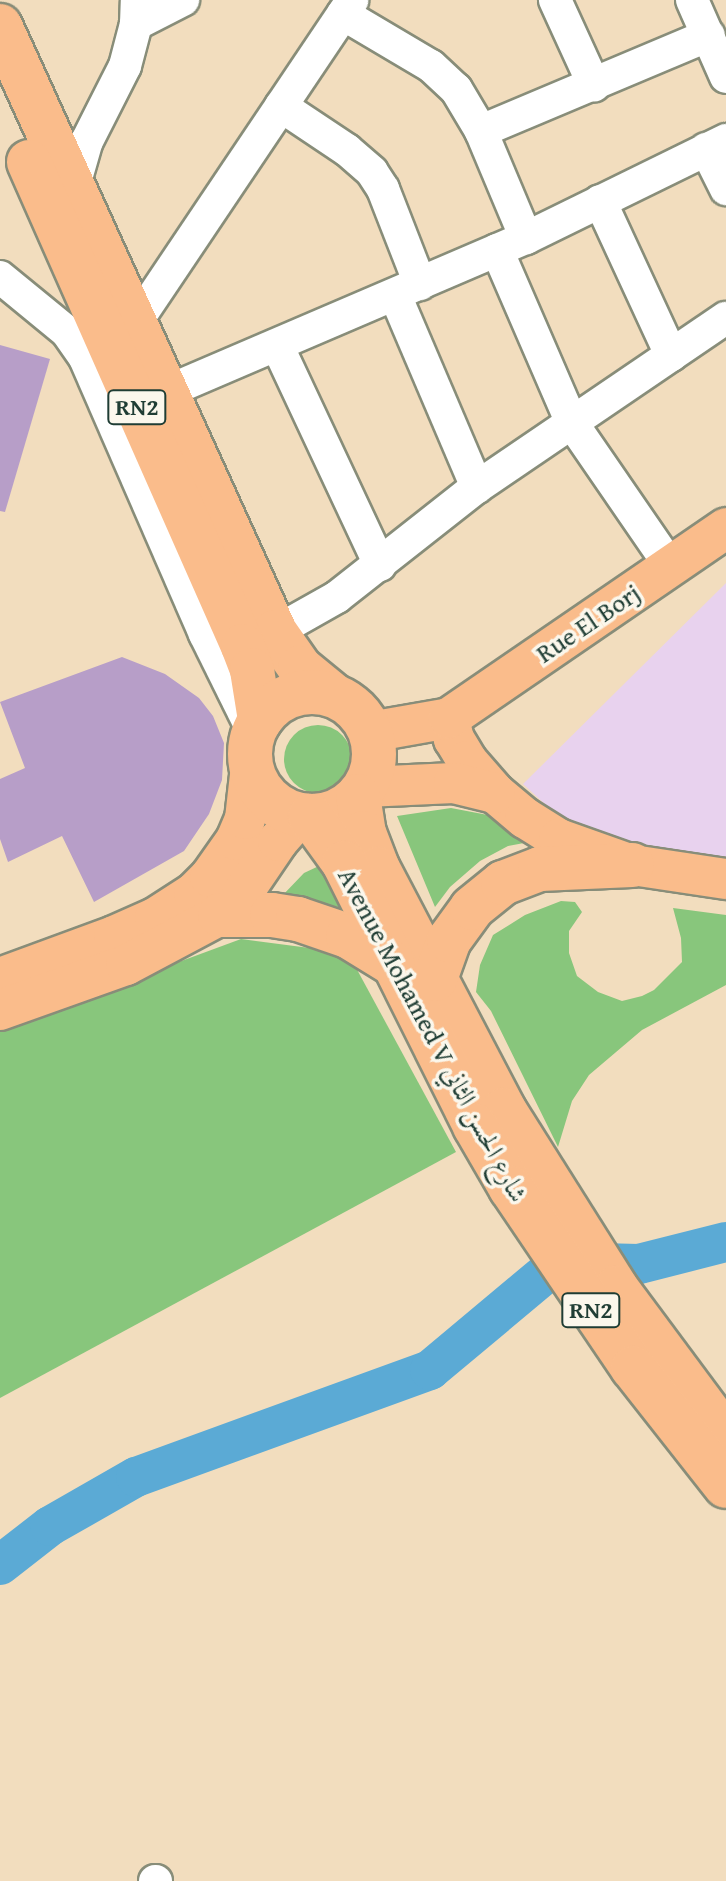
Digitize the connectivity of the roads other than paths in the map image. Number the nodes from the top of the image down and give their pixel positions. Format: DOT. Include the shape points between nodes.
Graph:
graph roads {
  1 [pos="183,0"];
  2 [pos="555,0"];
  3 [pos="692,0"];
  4 [pos="348,7"];
  5 [pos="136,12"];
  6 [pos="0,26"];
  7 [pos="709,35"];
  8 [pos="726,77"];
  9 [pos="594,85"];
  10 [pos="0,98"];
  11 [pos="281,106"];
  12 [pos="481,131"];
  13 [pos="716,145"];
  14 [pos="726,189"];
  15 [pos="76,193"];
  16 [pos="600,201"];
  17 [pos="512,244"];
  18 [pos="0,277"];
  19 [pos="408,290"];
  20 [pos="726,318"];
  21 [pos="136,322"];
  22 [pos="277,345"];
  23 [pos="671,355"];
  24 [pos="166,392"];
  25 [pos="572,423"];
  26 [pos="477,487"];
  27 [pos="726,528"];
  28 [pos="380,565"];
  29 [pos="671,567"];
  30 [pos="275,632"];
  31 [pos="333,695"];
  32 [pos="449,718"];
  33 [pos="370,732"];
  34 [pos="255,739"];
  35 [pos="361,792"];
  36 [pos="495,793"];
  37 [pos="306,816"];
  38 [pos="632,865"];
  39 [pos="726,879"];
  40 [pos="220,915"];
  41 [pos="392,963"];
  42 [pos="0,978"];
  43 [pos="435,979"];
  44 [pos="0,1010"];
  45 [pos="490,1118"];
  46 [pos="726,1436"];
  47 [pos="724,1484"];
  1 -- 5 [label="street"];
  2 -- 9 [label="street"];
  3 -- 7 [label="street"];
  4 -- 11 [label="street"];
  4 -- 12 [label="street" via="456,89"];
  5 -- 15 [label="street" via="116,87 80,158"];
  6 -- 15 [label="highway, RN2"];
  7 -- 8 [label="street"];
  7 -- 9 [label="street"];
  9 -- 12 [label="street"];
  10 -- 34 [label="highway, RN2" via="243,646 252,670"];
  11 -- 19 [label="street" via="372,172 383,189"];
  11 -- 21 [label="street"];
  12 -- 17 [label="street"];
  13 -- 14 [label="street"];
  13 -- 16 [label="street"];
  15 -- 21 [label="highway, RN2"];
  16 -- 17 [label="street"];
  16 -- 23 [label="street"];
  17 -- 19 [label="street"];
  17 -- 25 [label="street"];
  18 -- 34 [label="street" via="67,332 85,358"];
  19 -- 22 [label="street"];
  19 -- 26 [label="street"];
  20 -- 23 [label="street"];
  21 -- 24 [label="highway, RN2"];
  22 -- 24 [label="street"];
  22 -- 28 [label="street"];
  23 -- 25 [label="street"];
  24 -- 30 [label="highway, RN2"];
  25 -- 26 [label="street"];
  25 -- 29 [label="street"];
  26 -- 28 [label="street"];
  27 -- 29 [label="main road, Rue El Borj"];
  28 -- 30 [label="street"];
  29 -- 32 [label="main road, Rue El Borj"];
  30 -- 31 [label="highway, RN2" via="300,668"];
  31 -- 33 [label="highway, RN2" via="361,715"];
  31 -- 34 [label="highway" via="301,693 271,707"];
  32 -- 33 [label="main road"];
  32 -- 36 [label="main road" via="467,761"];
  33 -- 35 [label="highway, RN2" via="373,767"];
  34 -- 37 [label="highway, RN2" via="264,793 287,811"];
  34 -- 42 [label="main road" via="248,807 236,840 194,893 114,936"];
  35 -- 36 [label="main road" via="439,782"];
  35 -- 37 [label="highway" via="336,811"];
  35 -- 43 [label="highway, Avenue Mohamed V شارع الحسن الثاني / RN2" via="370,851"];
  36 -- 38 [label="main road" via="559,839"];
  37 -- 40 [label="main road" via="278,841 242,894"];
  37 -- 41 [label="highway, Avenue Mohamed V شارع الحسن الثاني / RN2" via="344,863"];
  38 -- 39 [label="main road"];
  38 -- 43 [label="highway" via="540,869 503,883 472,908 449,940"];
  40 -- 41 [label="highway" via="311,922 348,936"];
  40 -- 44 [label="main road" via="126,965"];
  41 -- 45 [label="highway, Avenue Mohamed V شارع الحسن الثاني / RN2"];
  43 -- 45 [label="highway, Avenue Mohamed V شارع الحسن الثاني / RN2"];
  45 -- 46 [label="highway, Avenue Mohamed V شارع الحسن الثاني / RN2"];
  45 -- 47 [label="highway, Avenue Mohamed V شارع الحسن الثاني / RN2" via="591,1310"];
}
